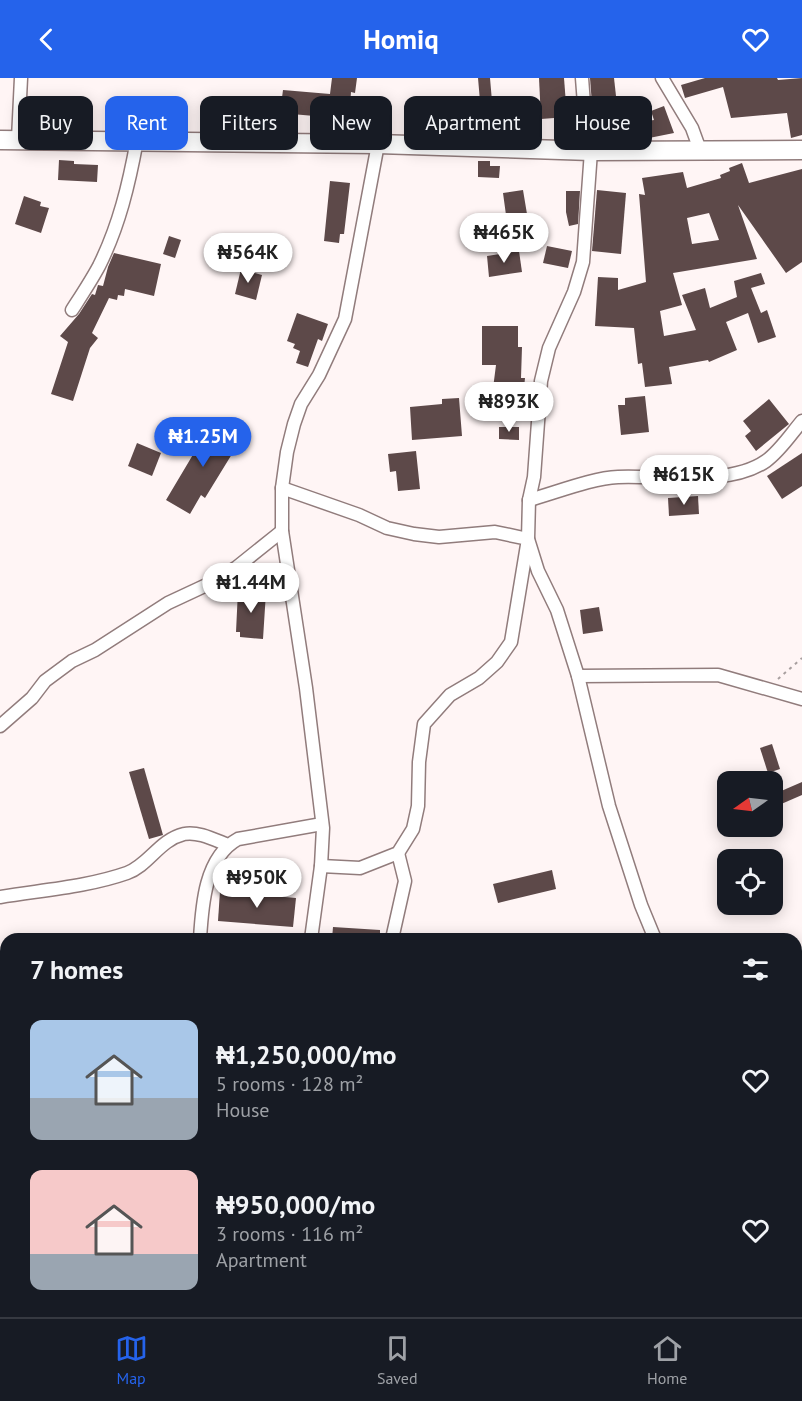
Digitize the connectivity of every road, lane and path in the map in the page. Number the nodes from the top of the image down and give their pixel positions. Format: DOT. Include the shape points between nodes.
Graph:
graph roads {
  1 [pos="21,78"];
  2 [pos="582,78"];
  3 [pos="662,78"];
  4 [pos="9,139"];
  5 [pos="105,140"];
  6 [pos="188,141"];
  7 [pos="310,143"];
  8 [pos="392,144"];
  9 [pos="135,150"];
  10 [pos="377,150"];
  11 [pos="700,150"];
  12 [pos="802,150"];
  13 [pos="591,151"];
  14 [pos="72,310"];
  15 [pos="802,421"];
  16 [pos="282,488"];
  17 [pos="529,500"];
  18 [pos="282,531"];
  19 [pos="528,538"];
  20 [pos="802,658"];
  21 [pos="578,676"];
  22 [pos="767,689"];
  23 [pos="802,699"];
  24 [pos="0,726"];
  25 [pos="322,824"];
  26 [pos="228,844"];
  27 [pos="398,854"];
  28 [pos="321,866"];
  29 [pos="0,897"];
  30 [pos="200,933"];
  31 [pos="312,933"];
  32 [pos="393,933"];
  33 [pos="653,933"];
  1 -- 4 [label="street"];
  2 -- 13 [label="street"];
  3 -- 11 [label="street" via="692,128"];
  4 -- 5 [label="main road"];
  6 -- 7 [label="main road"];
  8 -- 13 [label="main road"];
  9 -- 14 [label="street" via="114,231 99,267"];
  10 -- 16 [label="street" via="345,319 301,404 286,452"];
  11 -- 12 [label="main road"];
  11 -- 13 [label="main road"];
  13 -- 17 [label="street" via="584,262 549,348 541,381"];
  15 -- 17 [label="street" via="774,455 748,470 694,479 616,477"];
  16 -- 18 [label="street"];
  16 -- 19 [label="street" via="387,528 414,534 439,537 495,532"];
  17 -- 19 [label="street"];
  18 -- 24 [label="street" via="213,582 168,603 72,661 45,681"];
  18 -- 25 [label="street"];
  19 -- 21 [label="street"];
  19 -- 27 [label="street" via="512,642 497,662 450,695 424,724 418,806 413,829"];
  20 -- 22 [label="path"];
  21 -- 22 [label="street" via="718,675"];
  21 -- 33 [label="street" via="609,806"];
  22 -- 23 [label="street"];
  25 -- 26 [label="street"];
  25 -- 28 [label="street"];
  26 -- 29 [label="street" via="184,834 171,839 140,867 127,873"];
  26 -- 30 [label="street" via="211,871"];
  27 -- 28 [label="street" via="360,868"];
  27 -- 32 [label="street" via="405,881"];
  28 -- 31 [label="street"];
}
